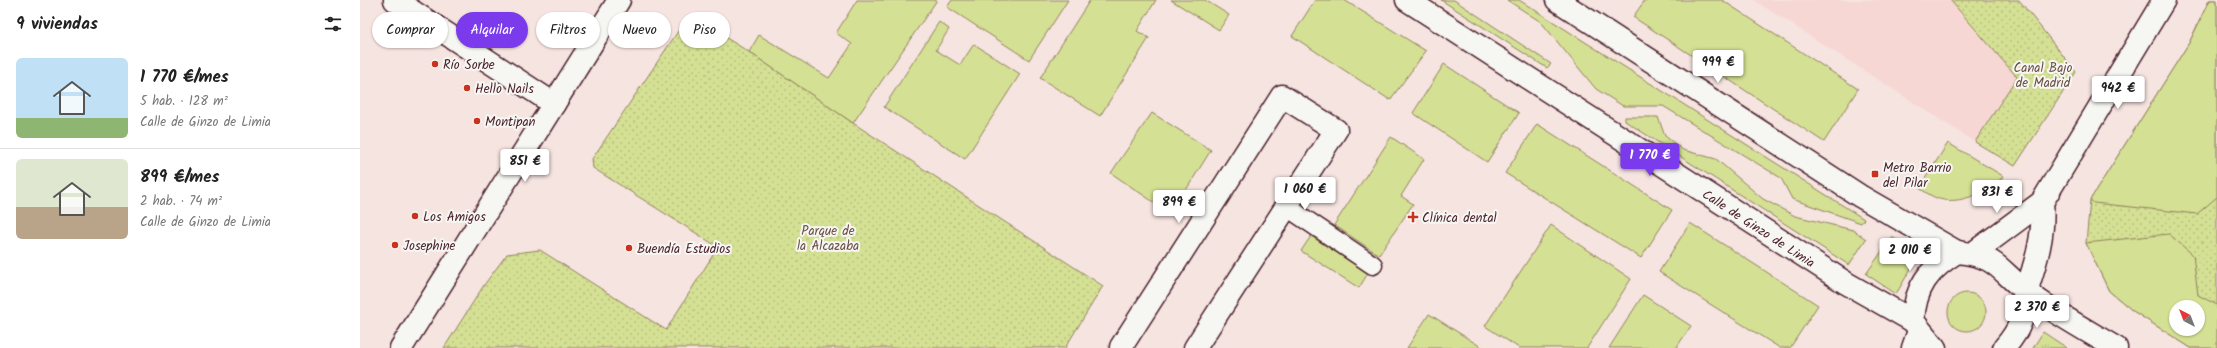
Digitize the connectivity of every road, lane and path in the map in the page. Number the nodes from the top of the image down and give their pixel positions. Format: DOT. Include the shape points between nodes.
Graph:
graph roads {
  1 [pos="395,0"];
  2 [pos="619,0"];
  3 [pos="1407,0"];
  4 [pos="1556,0"];
  5 [pos="2164,0"];
  6 [pos="554,104"];
  7 [pos="2042,202"];
  8 [pos="1287,207"];
  9 [pos="1964,253"];
  10 [pos="1373,265"];
  11 [pos="2026,292"];
  12 [pos="1915,333"];
  13 [pos="401,348"];
  14 [pos="1123,348"];
  15 [pos="1195,348"];
  16 [pos="1935,348"];
  17 [pos="2004,348"];
  18 [pos="2116,348"];
  1 -- 6 [label="street"];
  2 -- 6 [label="street"];
  3 -- 12 [label="street, Calle de Ginzo de Limia" via="1846,283"];
  4 -- 9 [label="street" via="1860,196"];
  5 -- 7 [label="street"];
  6 -- 13 [label="street"];
  7 -- 9 [label="street"];
  7 -- 11 [label="street" via="2044,222 2038,254"];
  8 -- 10 [label="lane"];
  8 -- 14 [label="street" via="1336,130 1282,96 1121,347"];
  8 -- 15 [label="street"];
  9 -- 11 [label="street" via="1981,256 1997,264"];
  9 -- 12 [label="street" via="1940,263 1925,279 1914,302"];
  11 -- 17 [label="street" via="2025,311 2020,327"];
  11 -- 18 [label="street"];
  12 -- 16 [label="street, Calle de Ginzo de Limia"];
}
